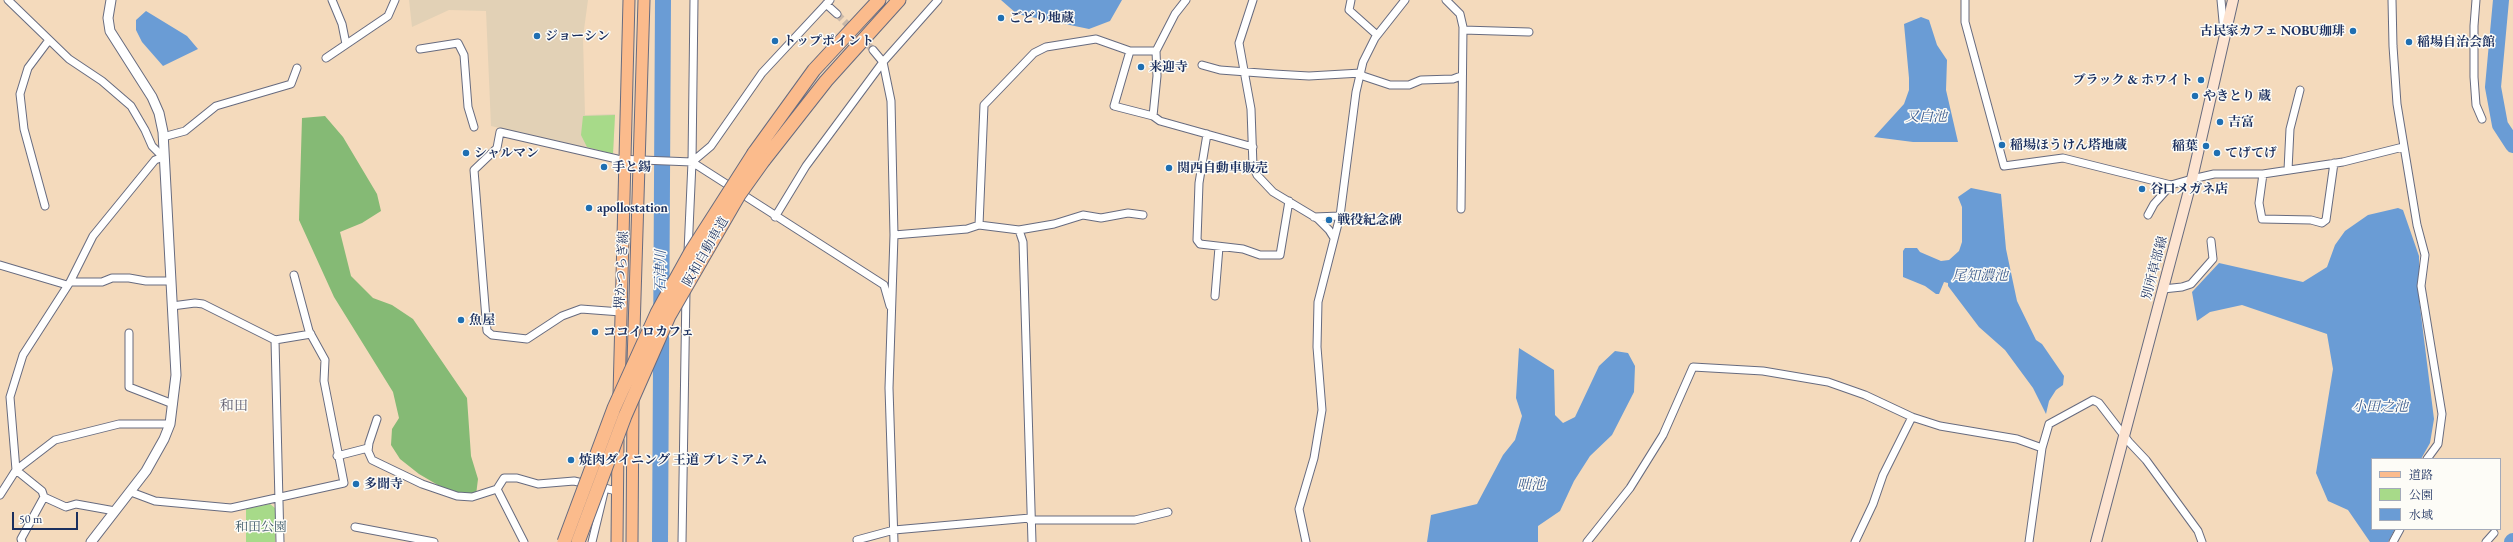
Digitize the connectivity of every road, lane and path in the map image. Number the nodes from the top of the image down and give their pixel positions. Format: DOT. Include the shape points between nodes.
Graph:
graph roads {
  1 [pos="8,0"];
  2 [pos="111,0"];
  3 [pos="332,0"];
  4 [pos="395,0"];
  5 [pos="629,0"];
  6 [pos="644,0"];
  7 [pos="694,0"];
  8 [pos="879,0"];
  9 [pos="899,0"];
  10 [pos="938,0"];
  11 [pos="1186,0"];
  12 [pos="1253,0"];
  13 [pos="1351,0"];
  14 [pos="1405,0"];
  15 [pos="1446,0"];
  16 [pos="1965,0"];
  17 [pos="2221,0"];
  18 [pos="2233,0"];
  19 [pos="2392,0"];
  20 [pos="2476,0"];
  21 [pos="828,2"];
  22 [pos="837,14"];
  23 [pos="1463,30"];
  24 [pos="1529,32"];
  25 [pos="1377,35"];
  26 [pos="49,40"];
  27 [pos="2224,40"];
  28 [pos="346,44"];
  29 [pos="420,48"];
  30 [pos="873,50"];
  31 [pos="1130,51"];
  32 [pos="1156,51"];
  33 [pos="326,58"];
  34 [pos="883,62"];
  35 [pos="1202,65"];
  36 [pos="297,68"];
  37 [pos="1244,72"];
  38 [pos="1360,74"];
  39 [pos="1461,76"];
  40 [pos="2300,90"];
  41 [pos="1153,116"];
  42 [pos="2482,119"];
  43 [pos="474,127"];
  44 [pos="1207,134"];
  45 [pos="163,137"];
  46 [pos="1253,147"];
  47 [pos="2403,147"];
  48 [pos="163,157"];
  49 [pos="759,157"];
  50 [pos="626,160"];
  51 [pos="645,160"];
  52 [pos="692,162"];
  53 [pos="2334,163"];
  54 [pos="2288,170"];
  55 [pos="2262,174"];
  56 [pos="2192,179"];
  57 [pos="2171,185"];
  58 [pos="1289,201"];
  59 [pos="45,206"];
  60 [pos="1461,209"];
  61 [pos="1143,215"];
  62 [pos="2148,215"];
  63 [pos="1340,216"];
  64 [pos="775,217"];
  65 [pos="1314,217"];
  66 [pos="979,226"];
  67 [pos="1019,230"];
  68 [pos="894,235"];
  69 [pos="1334,238"];
  70 [pos="2210,241"];
  71 [pos="1219,247"];
  72 [pos="0,265"];
  73 [pos="294,275"];
  74 [pos="171,281"];
  75 [pos="68,283"];
  76 [pos="2163,289"];
  77 [pos="1215,296"];
  78 [pos="172,306"];
  79 [pos="890,306"];
  80 [pos="621,312"];
  81 [pos="129,333"];
  82 [pos="311,334"];
  83 [pos="275,340"];
  84 [pos="173,404"];
  85 [pos="1912,417"];
  86 [pos="377,419"];
  87 [pos="170,424"];
  88 [pos="2124,434"];
  89 [pos="368,448"];
  90 [pos="2042,448"];
  91 [pos="337,456"];
  92 [pos="2429,458"];
  93 [pos="16,470"];
  94 [pos="605,488"];
  95 [pos="497,489"];
  96 [pos="616,491"];
  97 [pos="131,492"];
  98 [pos="0,494"];
  99 [pos="44,497"];
  100 [pos="278,499"];
  101 [pos="115,511"];
  102 [pos="1168,512"];
  103 [pos="1030,519"];
  104 [pos="355,527"];
  105 [pos="894,530"];
  106 [pos="2399,530"];
  107 [pos="2494,533"];
  108 [pos="857,540"];
  109 [pos="22,542"];
  110 [pos="90,542"];
  111 [pos="280,542"];
  112 [pos="434,542"];
  113 [pos="524,542"];
  114 [pos="564,542"];
  115 [pos="578,542"];
  116 [pos="592,542"];
  117 [pos="616,542"];
  118 [pos="632,542"];
  119 [pos="682,542"];
  120 [pos="894,542"];
  121 [pos="1032,542"];
  122 [pos="1306,542"];
  123 [pos="1587,542"];
  124 [pos="1855,542"];
  125 [pos="2029,542"];
  126 [pos="2096,542"];
  127 [pos="2202,542"];
  128 [pos="2393,542"];
  129 [pos="2486,542"];
  1 -- 26 [label="street"];
  2 -- 45 [label="street" via="108,18 110,31 152,97 159,113"];
  3 -- 28 [label="street" via="342,24"];
  4 -- 28 [label="street" via="388,16"];
  5 -- 50 [label="main road, 堺かつらぎ線"];
  6 -- 51 [label="main road, 堺かつらぎ線"];
  7 -- 52 [label="street"];
  8 -- 49 [label="highway, 阪和自動車道" via="814,70"];
  9 -- 49 [label="highway, 阪和自動車道"];
  10 -- 34 [label="street"];
  11 -- 32 [label="street" via="1175,14"];
  12 -- 37 [label="street" via="1239,44"];
  13 -- 25 [label="street" via="1349,10"];
  14 -- 25 [label="street"];
  15 -- 23 [label="street" via="1460,14"];
  16 -- 57 [label="street" via="1966,22 2004,166 2063,158"];
  17 -- 27 [label="street"];
  18 -- 27 [label="main road, 別所草部線"];
  19 -- 47 [label="street" via="2392,46"];
  20 -- 42 [label="street" via="2474,77 2476,105"];
  21 -- 22 [label="street"];
  21 -- 52 [label="street" via="762,73 711,146"];
  23 -- 24 [label="street"];
  23 -- 39 [label="street"];
  25 -- 38 [label="street"];
  26 -- 48 [label="street" via="69,59 102,81 131,106 152,146"];
  26 -- 59 [label="street" via="28,68 20,94 24,129"];
  27 -- 56 [label="main road, 別所草部線"];
  28 -- 33 [label="street"];
  29 -- 43 [label="street" via="458,43 464,55 468,107"];
  30 -- 34 [label="street"];
  31 -- 32 [label="street"];
  31 -- 41 [label="street" via="1114,106"];
  31 -- 66 [label="street" via="1096,39 1046,47 1034,53 984,105"];
  32 -- 41 [label="street" via="1157,76"];
  34 -- 64 [label="street" via="806,166"];
  34 -- 68 [label="street" via="891,101"];
  35 -- 37 [label="street"];
  36 -- 45 [label="street" via="291,84 216,106 185,131"];
  37 -- 38 [label="street" via="1309,76"];
  37 -- 46 [label="street" via="1251,108"];
  38 -- 39 [label="street" via="1390,84 1409,85 1421,80"];
  38 -- 63 [label="street"];
  39 -- 60 [label="street"];
  40 -- 54 [label="street" via="2290,129"];
  41 -- 44 [label="street" via="1160,121"];
  44 -- 46 [label="street"];
  44 -- 71 [label="street" via="1199,183 1197,240 1200,244"];
  45 -- 48 [label="street"];
  46 -- 58 [label="street" via="1253,166 1257,175 1273,192"];
  47 -- 53 [label="street"];
  47 -- 92 [label="street" via="2425,255 2421,286 2442,414 2438,444"];
  48 -- 74 [label="street"];
  48 -- 75 [label="street" via="155,160 93,236"];
  49 -- 114 [label="highway, 阪和自動車道, bridge" via="701,236 657,313 614,408"];
  49 -- 115 [label="highway, 阪和自動車道, bridge" via="669,316 625,416"];
  50 -- 51 [label="street"];
  50 -- 80 [label="main road, 堺かつらぎ線"];
  50 -- 80 [label="street" via="500,132 497,148 474,170 487,331 492,336 527,339 562,316 581,309"];
  51 -- 52 [label="street"];
  51 -- 118 [label="main road, 堺かつらぎ線" via="634,314"];
  52 -- 64 [label="street"];
  52 -- 119 [label="street" via="684,337"];
  53 -- 54 [label="street"];
  53 -- 55 [label="street" via="2326,220 2322,223 2312,220 2262,219"];
  54 -- 55 [label="street"];
  55 -- 56 [label="street" via="2214,174"];
  56 -- 57 [label="street"];
  56 -- 76 [label="main road, 別所草部線"];
  57 -- 62 [label="street"];
  58 -- 65 [label="street"];
  58 -- 71 [label="street" via="1280,255 1260,255 1242,249"];
  61 -- 67 [label="street" via="1128,213 1101,218 1084,215 1054,224"];
  63 -- 65 [label="street"];
  63 -- 69 [label="street"];
  64 -- 79 [label="street" via="884,285"];
  65 -- 69 [label="street" via="1330,230"];
  66 -- 67 [label="street"];
  66 -- 68 [label="street"];
  67 -- 103 [label="street" via="1023,242"];
  68 -- 79 [label="street"];
  69 -- 122 [label="street" via="1330,264 1318,302 1317,347 1322,410 1314,458 1299,509"];
  70 -- 76 [label="street" via="2213,259 2191,284"];
  71 -- 77 [label="street"];
  72 -- 75 [label="street"];
  73 -- 82 [label="street"];
  74 -- 75 [label="street" via="112,278 102,282"];
  74 -- 78 [label="street"];
  75 -- 93 [label="street" via="22,356 10,397"];
  76 -- 88 [label="main road, 別所草部線"];
  78 -- 83 [label="street" via="196,302 203,304"];
  78 -- 84 [label="street" via="176,375"];
  79 -- 105 [label="street" via="889,388"];
  80 -- 96 [label="main road, 堺かつらぎ線"];
  81 -- 84 [label="street" via="129,387"];
  82 -- 83 [label="street"];
  82 -- 91 [label="street" via="324,360 324,380"];
  83 -- 100 [label="street"];
  84 -- 87 [label="street"];
  85 -- 90 [label="street" via="1940,426 2017,439"];
  85 -- 123 [label="street" via="1828,382 1763,371 1693,367 1663,435 1630,488"];
  85 -- 124 [label="street" via="1883,475"];
  86 -- 89 [label="street"];
  87 -- 93 [label="street" via="119,424 56,440"];
  87 -- 97 [label="street" via="157,452"];
  88 -- 90 [label="street" via="2099,403 2093,400 2049,424"];
  88 -- 126 [label="main road, 別所草部線"];
  88 -- 127 [label="street" via="2198,531"];
  89 -- 91 [label="street"];
  89 -- 95 [label="street" via="372,460 422,484 457,496 472,497"];
  90 -- 125 [label="street"];
  91 -- 100 [label="street" via="344,483"];
  93 -- 98 [label="street"];
  93 -- 99 [label="street" via="42,491"];
  94 -- 95 [label="street" via="574,481 538,484 517,478 504,478"];
  94 -- 96 [label="street"];
  94 -- 116 [label="street"];
  95 -- 113 [label="street"];
  96 -- 117 [label="main road, 堺かつらぎ線"];
  97 -- 100 [label="street" via="155,501 231,508"];
  97 -- 101 [label="street"];
  99 -- 101 [label="street" via="66,507 76,504"];
  99 -- 109 [label="street" via="21,539"];
  100 -- 111 [label="street"];
  101 -- 110 [label="street"];
  102 -- 103 [label="street" via="1135,520"];
  103 -- 105 [label="street"];
  103 -- 121 [label="street"];
  104 -- 112 [label="street"];
  105 -- 108 [label="street"];
  105 -- 120 [label="street"];
  106 -- 128 [label="street"];
  107 -- 129 [label="street"];
}
